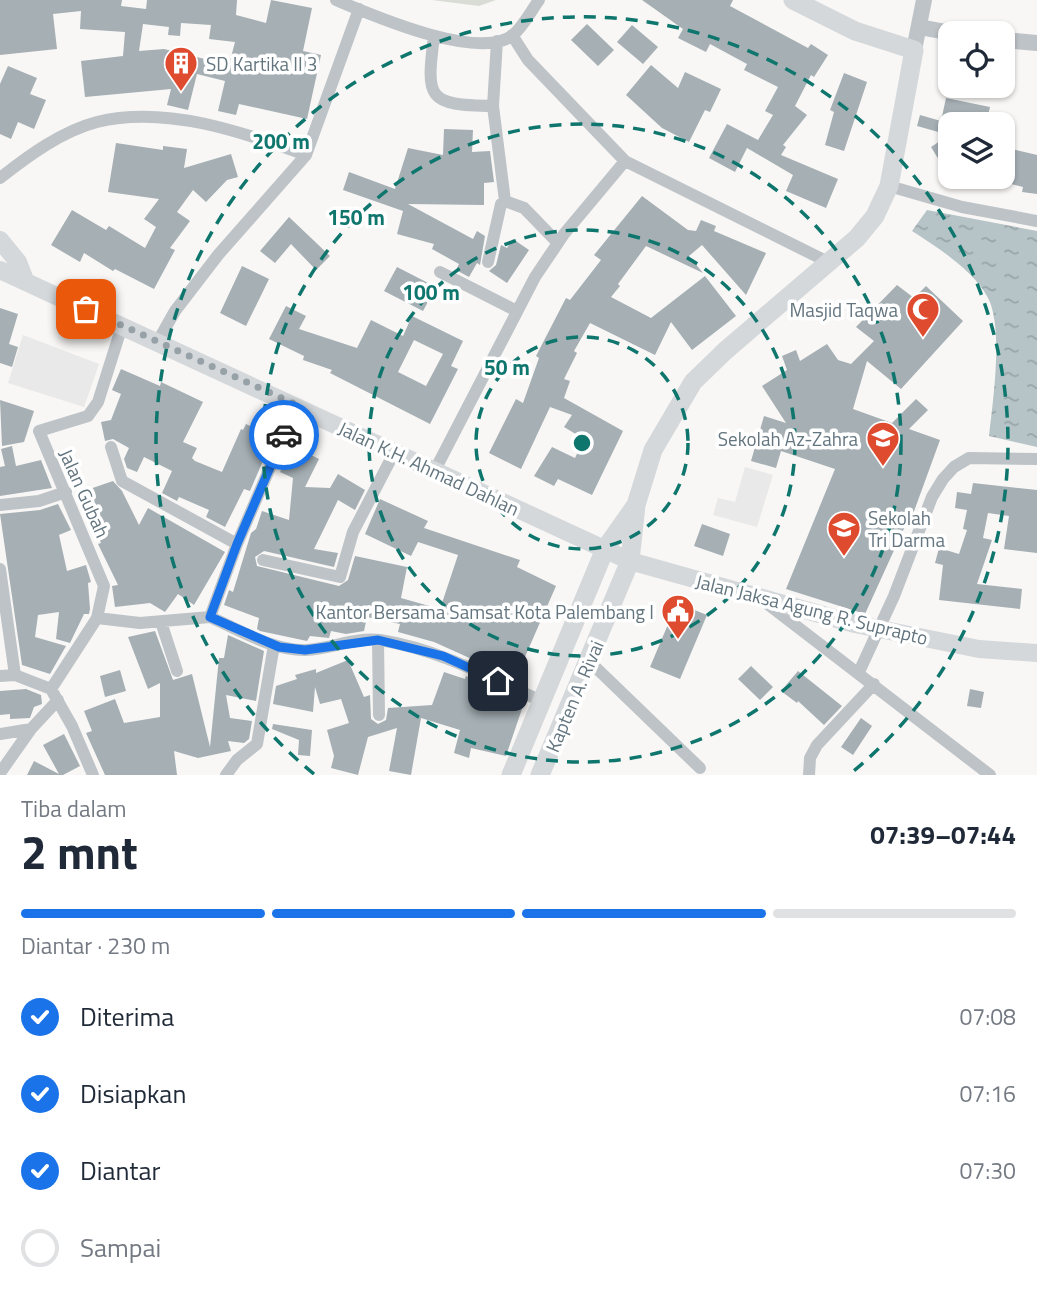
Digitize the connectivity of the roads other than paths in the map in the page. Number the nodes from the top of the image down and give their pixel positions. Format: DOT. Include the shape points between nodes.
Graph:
graph roads {
  1 [pos="336,0"];
  2 [pos="539,0"];
  3 [pos="793,0"];
  4 [pos="924,0"];
  5 [pos="359,9"];
  6 [pos="919,27"];
  7 [pos="938,30"];
  8 [pos="512,35"];
  9 [pos="434,36"];
  10 [pos="497,41"];
  11 [pos="1015,41"];
  12 [pos="1037,43"];
  13 [pos="914,50"];
  14 [pos="493,106"];
  15 [pos="306,155"];
  16 [pos="625,162"];
  17 [pos="0,178"];
  18 [pos="888,186"];
  19 [pos="505,201"];
  20 [pos="1037,221"];
  21 [pos="0,240"];
  22 [pos="558,243"];
  23 [pos="488,262"];
  24 [pos="830,263"];
  25 [pos="0,270"];
  26 [pos="440,272"];
  27 [pos="25,280"];
  28 [pos="517,311"];
  29 [pos="122,326"];
  30 [pos="158,341"];
  31 [pos="297,405"];
  32 [pos="111,447"];
  33 [pos="395,452"];
  34 [pos="1037,459"];
  35 [pos="435,470"];
  36 [pos="66,492"];
  37 [pos="0,505"];
  38 [pos="636,505"];
  39 [pos="237,544"];
  40 [pos="604,549"];
  41 [pos="263,560"];
  42 [pos="630,561"];
  43 [pos="0,569"];
  44 [pos="758,597"];
  45 [pos="210,617"];
  46 [pos="97,618"];
  47 [pos="161,622"];
  48 [pos="878,629"];
  49 [pos="378,640"];
  50 [pos="274,645"];
  51 [pos="1037,653"];
  52 [pos="589,661"];
  53 [pos="177,671"];
  54 [pos="859,672"];
  55 [pos="15,675"];
  56 [pos="0,676"];
  57 [pos="874,684"];
  58 [pos="55,695"];
  59 [pos="541,701"];
  60 [pos="379,715"];
  61 [pos="31,729"];
  62 [pos="0,734"];
  63 [pos="700,768"];
  64 [pos="0,773"];
  65 [pos="93,775"];
  66 [pos="226,775"];
  67 [pos="511,775"];
  68 [pos="540,775"];
  69 [pos="809,775"];
  70 [pos="989,775"];
  1 -- 5 [label="street"];
  2 -- 8 [label="street"];
  3 -- 13 [label="main road" via="855,31"];
  4 -- 6 [label="street"];
  5 -- 9 [label="street"];
  5 -- 15 [label="street"];
  6 -- 7 [label="street"];
  6 -- 13 [label="street"];
  8 -- 10 [label="street"];
  8 -- 16 [label="street" via="528,61"];
  9 -- 10 [label="street" via="464,43"];
  9 -- 14 [label="street" via="432,92 442,101"];
  10 -- 14 [label="street"];
  11 -- 12 [label="street"];
  13 -- 18 [label="main road"];
  14 -- 19 [label="street"];
  15 -- 17 [label="street" via="202,125 124,118 80,128 51,142"];
  15 -- 30 [label="street" via="218,255"];
  16 -- 22 [label="street"];
  16 -- 24 [label="street"];
  18 -- 20 [label="street" via="962,207"];
  18 -- 24 [label="main road" via="875,216"];
  19 -- 22 [label="street" via="524,208"];
  19 -- 23 [label="street"];
  21 -- 27 [label="main road" via="18,262"];
  22 -- 28 [label="street"];
  24 -- 38 [label="main road" via="693,382 653,450"];
  25 -- 27 [label="main road, Jalan K.H. Ahmad Dahlan"];
  26 -- 28 [label="street"];
  27 -- 29 [label="main road, Jalan K.H. Ahmad Dahlan"];
  28 -- 35 [label="street"];
  29 -- 30 [label="main road, Jalan K.H. Ahmad Dahlan"];
  29 -- 36 [label="street, Jalan Gubah" via="98,402 88,416 39,430"];
  30 -- 31 [label="main road, Jalan K.H. Ahmad Dahlan"];
  31 -- 33 [label="main road, Jalan K.H. Ahmad Dahlan"];
  31 -- 39 [label="street"];
  32 -- 39 [label="street" via="122,481"];
  33 -- 35 [label="main road, Jalan K.H. Ahmad Dahlan"];
  33 -- 41 [label="street" via="353,532 340,577"];
  34 -- 48 [label="street" via="970,458 948,473 932,497"];
  35 -- 40 [label="main road, Jalan K.H. Ahmad Dahlan"];
  36 -- 37 [label="street" via="39,501"];
  36 -- 46 [label="street, Jalan Gubah" via="104,586"];
  38 -- 40 [label="main road, Kapten A. Rivai"];
  38 -- 42 [label="main road, Kapten A. Rivai"];
  39 -- 45 [label="street"];
  40 -- 42 [label="main road, Jalan K.H. Ahmad Dahlan"];
  40 -- 59 [label="main road, Kapten A. Rivai"];
  42 -- 44 [label="main road, Jalan Jaksa Agung R. Suprapto"];
  42 -- 52 [label="main road, Kapten A. Rivai"];
  43 -- 55 [label="street"];
  44 -- 48 [label="main road, Jalan Jaksa Agung R. Suprapto"];
  44 -- 54 [label="street"];
  45 -- 47 [label="street"];
  45 -- 50 [label="street"];
  46 -- 47 [label="street"];
  46 -- 58 [label="street, Jalan Gubah"];
  47 -- 53 [label="street"];
  48 -- 51 [label="main road, Jalan Jaksa Agung R. Suprapto" via="978,649"];
  48 -- 54 [label="street"];
  49 -- 50 [label="street" via="305,650"];
  49 -- 59 [label="street" via="443,656"];
  49 -- 60 [label="street"];
  50 -- 66 [label="street" via="257,744"];
  52 -- 63 [label="street"];
  52 -- 68 [label="main road, Kapten A. Rivai"];
  54 -- 57 [label="street"];
  55 -- 56 [label="street"];
  55 -- 58 [label="street"];
  57 -- 69 [label="street" via="817,746 810,758"];
  57 -- 70 [label="street"];
  58 -- 61 [label="street, Jalan Gubah"];
  58 -- 65 [label="street"];
  59 -- 67 [label="main road, Kapten A. Rivai"];
  61 -- 62 [label="street"];
  61 -- 64 [label="street, Jalan Gubah"];
}
